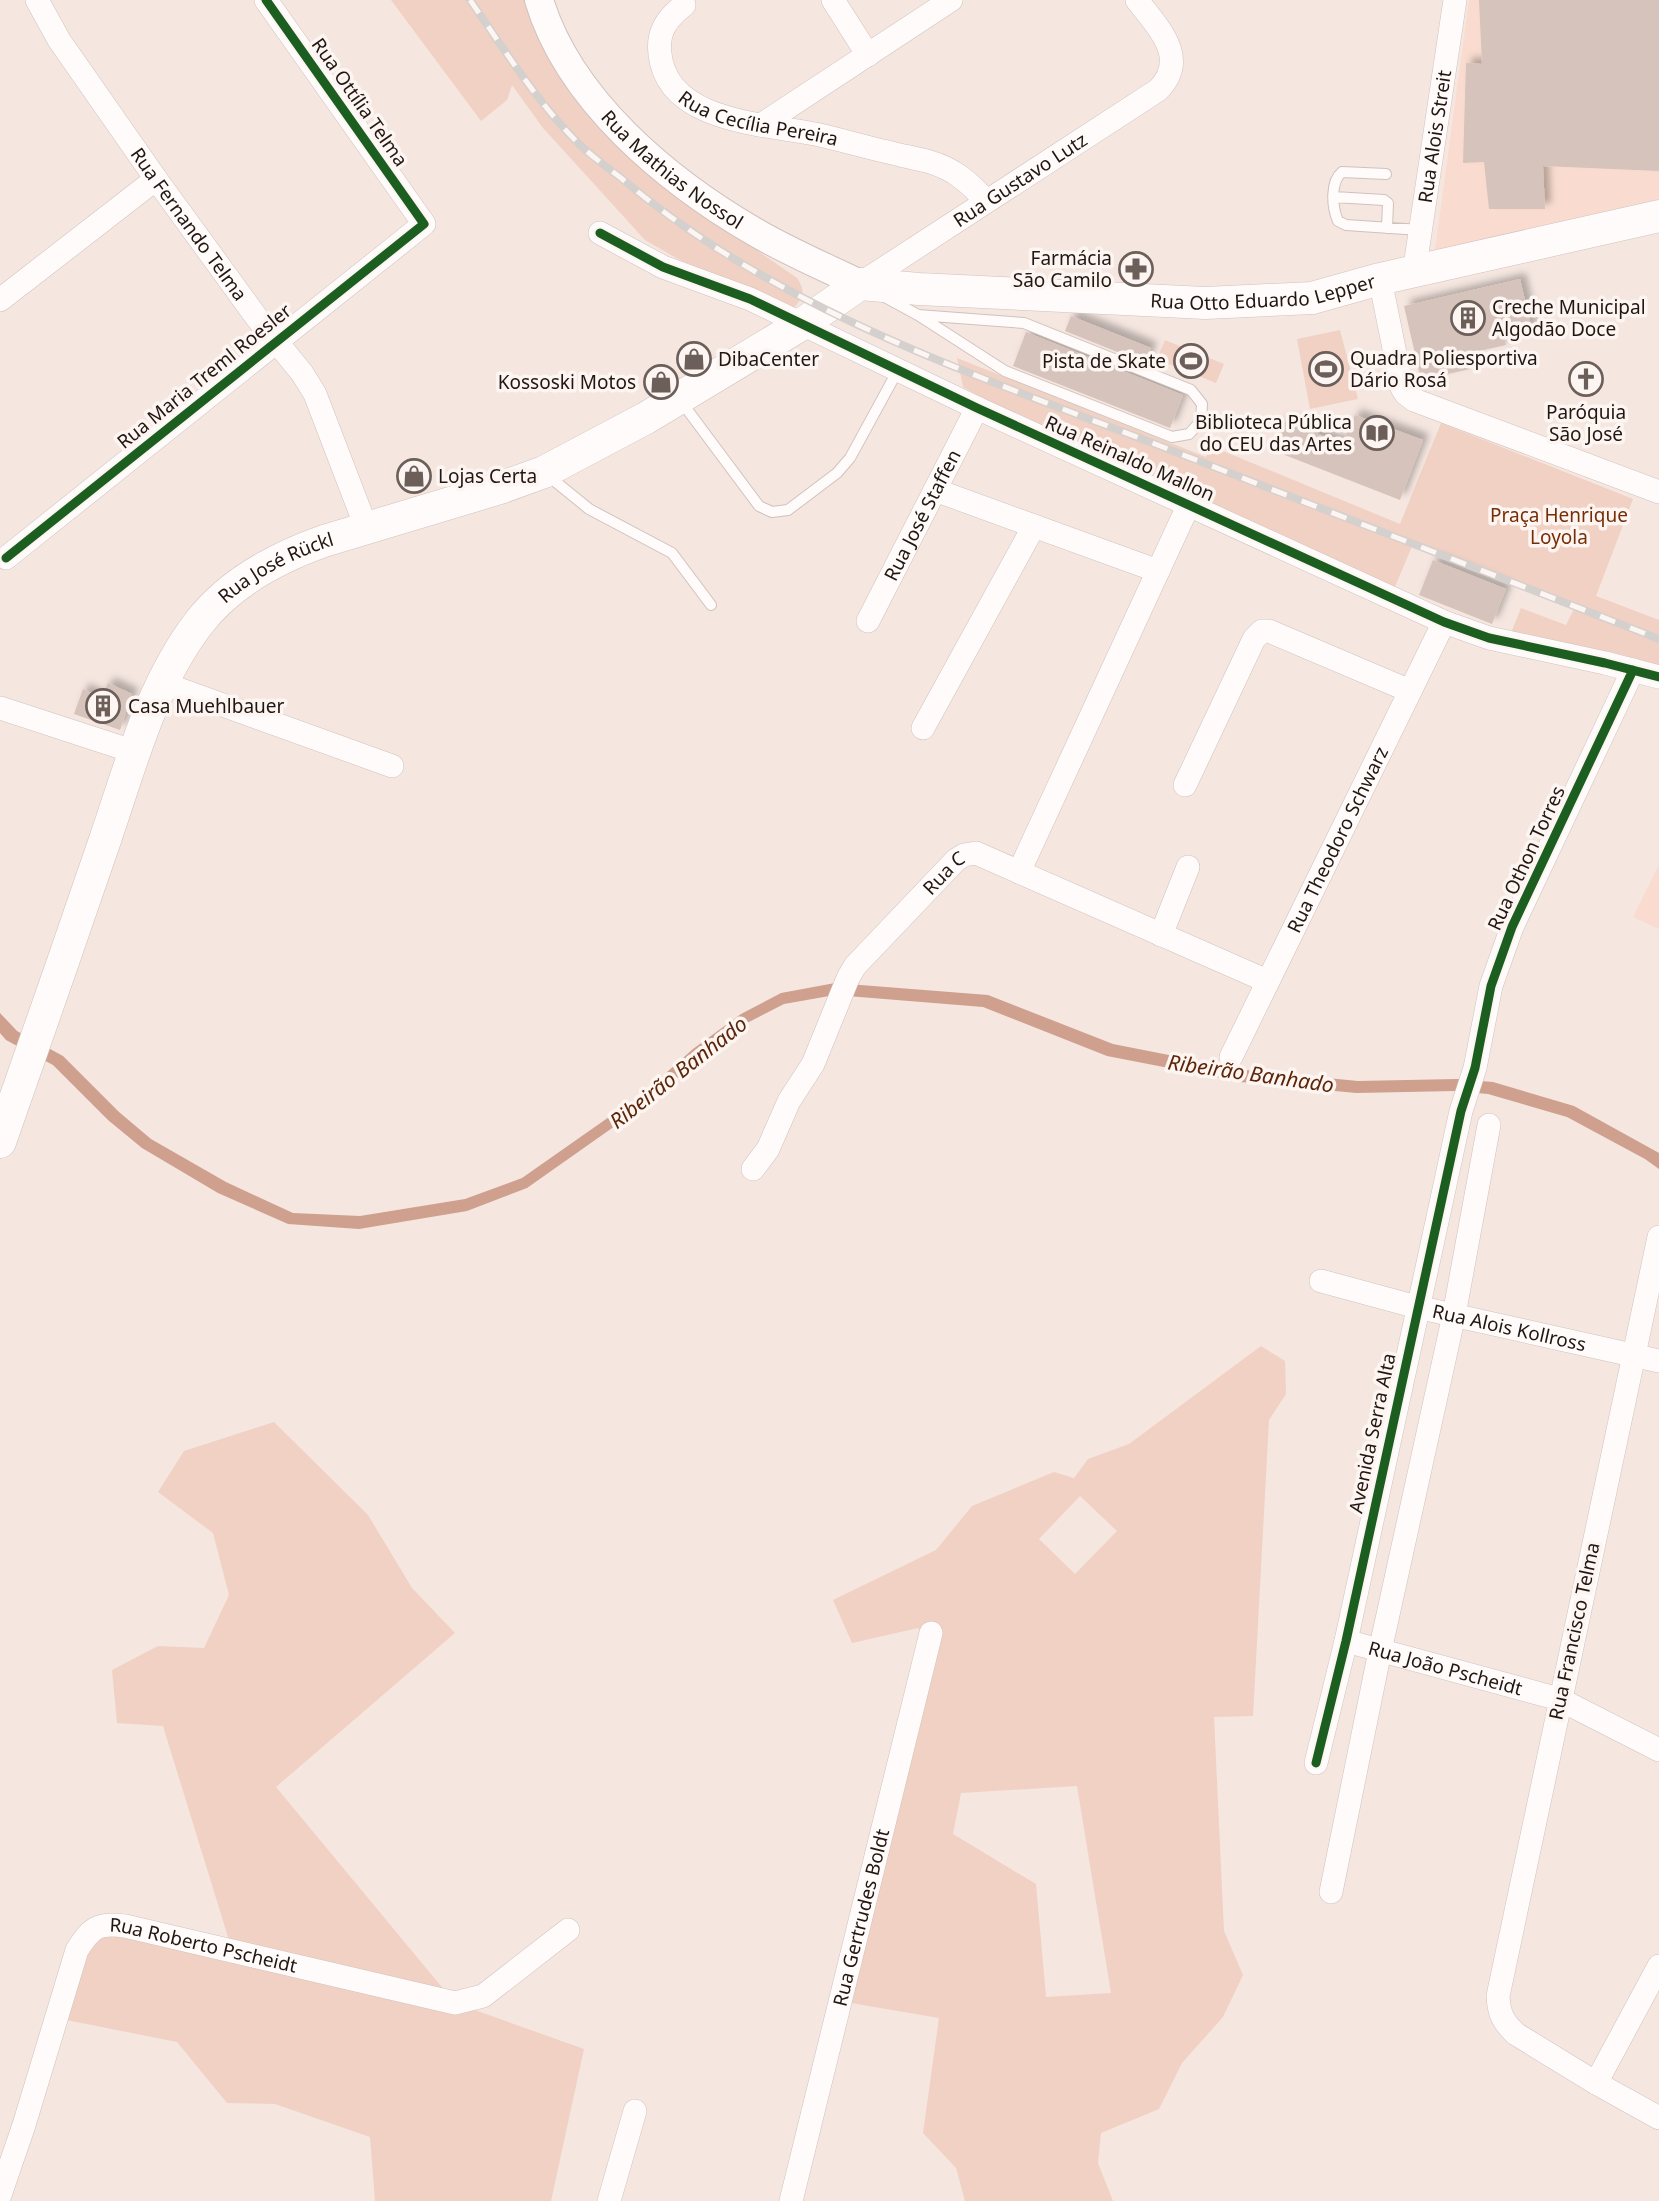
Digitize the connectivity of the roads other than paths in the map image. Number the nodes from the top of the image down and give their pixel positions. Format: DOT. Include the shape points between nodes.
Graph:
graph roads {
  1 [pos="37,0"];
  2 [pos="266,0"];
  3 [pos="539,0"];
  4 [pos="833,0"];
  5 [pos="951,0"];
  6 [pos="1137,0"];
  7 [pos="1455,0"];
  8 [pos="684,5"];
  9 [pos="868,55"];
  10 [pos="761,125"];
  11 [pos="1387,174"];
  12 [pos="156,179"];
  13 [pos="1334,197"];
  14 [pos="986,201"];
  15 [pos="1659,216"];
  16 [pos="424,224"];
  17 [pos="1387,228"];
  18 [pos="1420,230"];
  19 [pos="600,233"];
  20 [pos="1414,272"];
  21 [pos="1380,279"];
  22 [pos="860,284"];
  23 [pos="0,300"];
  24 [pos="918,315"];
  25 [pos="802,324"];
  26 [pos="275,341"];
  27 [pos="898,370"];
  28 [pos="678,397"];
  29 [pos="977,408"];
  30 [pos="544,472"];
  31 [pos="935,490"];
  32 [pos="1659,492"];
  33 [pos="1189,504"];
  34 [pos="1034,526"];
  35 [pos="366,527"];
  36 [pos="6,558"];
  37 [pos="1158,571"];
  38 [pos="711,605"];
  39 [pos="868,621"];
  40 [pos="1444,622"];
  41 [pos="1633,670"];
  42 [pos="1659,677"];
  43 [pos="162,683"];
  44 [pos="1410,691"];
  45 [pos="0,708"];
  46 [pos="923,728"];
  47 [pos="135,752"];
  48 [pos="392,766"];
  49 [pos="1185,785"];
  50 [pos="1188,867"];
  51 [pos="1019,872"];
  52 [pos="1161,935"];
  53 [pos="1267,981"];
  54 [pos="1231,1057"];
  55 [pos="1461,1111"];
  56 [pos="1489,1125"];
  57 [pos="0,1142"];
  58 [pos="753,1169"];
  59 [pos="1659,1237"];
  60 [pos="1321,1281"];
  61 [pos="1417,1307"];
  62 [pos="1454,1315"];
  63 [pos="1634,1355"];
  64 [pos="1659,1361"];
  65 [pos="931,1633"];
  66 [pos="1346,1641"];
  67 [pos="1380,1651"];
  68 [pos="1559,1699"];
  69 [pos="1659,1750"];
  70 [pos="1316,1763"];
  71 [pos="1331,1892"];
  72 [pos="568,1930"];
  73 [pos="1659,1966"];
  74 [pos="1596,2083"];
  75 [pos="635,2111"];
  76 [pos="1659,2118"];
  77 [pos="0,2195"];
  78 [pos="609,2201"];
  79 [pos="791,2201"];
  1 -- 12 [label="street, Rua Fernando Telma"];
  2 -- 16 [label="street, Rua Ottília Telma"];
  3 -- 22 [label="street, Rua Mathias Nossol" via="572,70 648,155 755,232"];
  4 -- 9 [label="street"];
  5 -- 9 [label="street"];
  6 -- 14 [label="street, Rua Gustavo Lutz" via="1169,47 1170,75 1158,90"];
  7 -- 18 [label="street, Rua Alois Streit"];
  8 -- 10 [label="street, Rua Cecília Pereira" via="661,32 660,57 672,87 704,109"];
  9 -- 10 [label="street"];
  10 -- 14 [label="street, Rua Cecília Pereira" via="817,134 943,166 969,181"];
  11 -- 13 [label="lane" via="1342,172 1334,181"];
  12 -- 23 [label="street"];
  12 -- 26 [label="street, Rua Fernando Telma"];
  13 -- 17 [label="lane" via="1338,221"];
  13 -- 17 [label="lane" via="1384,200 1388,203"];
  14 -- 22 [label="street, Rua Gustavo Lutz"];
  15 -- 20 [label="main road, Rua Otto Eduardo Lepper"];
  16 -- 26 [label="street, Rua Maria Treml Roesler"];
  17 -- 18 [label="lane"];
  18 -- 20 [label="street, Rua Alois Streit"];
  19 -- 25 [label="street, Rua Reinaldo Mallon" via="663,267"];
  20 -- 21 [label="main road, Rua Otto Eduardo Lepper"];
  21 -- 22 [label="main road, Rua Otto Eduardo Lepper" via="1312,298 1206,303"];
  21 -- 32 [label="street" via="1406,394"];
  22 -- 24 [label="lane"];
  22 -- 25 [label="main road, Rua José Rückl"];
  24 -- 24 [label="lane" via="1024,323 1191,390 1202,404 1201,421 1189,434 1172,437 1005,370"];
  25 -- 27 [label="street, Rua Reinaldo Mallon"];
  25 -- 28 [label="main road, Rua José Rückl"];
  26 -- 35 [label="street, Rua Fernando Telma" via="316,394"];
  26 -- 36 [label="street, Rua Maria Treml Roesler"];
  27 -- 28 [label="lane" via="850,458 837,473 788,510 772,512 759,506"];
  27 -- 29 [label="street, Rua Reinaldo Mallon"];
  28 -- 30 [label="main road, Rua José Rückl"];
  29 -- 31 [label="street, Rua José Staffen"];
  29 -- 33 [label="street, Rua Reinaldo Mallon"];
  30 -- 35 [label="main road, Rua José Rückl"];
  30 -- 38 [label="lane" via="589,509 672,553"];
  31 -- 34 [label="street"];
  31 -- 39 [label="street, Rua José Staffen"];
  33 -- 37 [label="street"];
  33 -- 40 [label="street, Rua Reinaldo Mallon"];
  34 -- 37 [label="street"];
  34 -- 46 [label="street"];
  35 -- 43 [label="main road, Rua José Rückl" via="298,550 244,580 200,622"];
  37 -- 51 [label="street"];
  40 -- 41 [label="street, Rua Reinaldo Mallon" via="1489,638"];
  40 -- 44 [label="street, Rua Theodoro Schwarz"];
  41 -- 42 [label="street, Rua Reinaldo Mallon"];
  41 -- 55 [label="street, Rua Othon Torres" via="1512,928 1491,986 1475,1068"];
  43 -- 47 [label="main road, Rua José Rückl"];
  43 -- 48 [label="street"];
  44 -- 49 [label="street" via="1262,631 1254,639"];
  44 -- 53 [label="street, Rua Theodoro Schwarz"];
  45 -- 47 [label="street"];
  47 -- 57 [label="main road, Rua José Rückl"];
  50 -- 52 [label="street"];
  51 -- 52 [label="street, Rua C"];
  51 -- 58 [label="street, Rua C" via="976,853 964,855 862,958 848,978 813,1064"];
  52 -- 53 [label="street, Rua C"];
  53 -- 54 [label="street, Rua Theodoro Schwarz"];
  55 -- 61 [label="street, Avenida Serra Alta"];
  56 -- 62 [label="street"];
  59 -- 63 [label="street, Rua Francisco Telma"];
  60 -- 61 [label="street, Rua Alois Kollross"];
  61 -- 62 [label="street, Rua Alois Kollross"];
  61 -- 66 [label="street, Avenida Serra Alta"];
  62 -- 63 [label="street, Rua Alois Kollross"];
  62 -- 67 [label="street"];
  63 -- 64 [label="street, Rua Alois Kollross"];
  63 -- 68 [label="street, Rua Francisco Telma"];
  65 -- 79 [label="street, Rua Gertrudes Boldt"];
  66 -- 67 [label="street, Rua João Pscheidt"];
  66 -- 70 [label="street, Avenida Serra Alta"];
  67 -- 68 [label="street, Rua João Pscheidt"];
  67 -- 71 [label="street"];
  68 -- 69 [label="street, Rua João Pscheidt"];
  68 -- 74 [label="street, Rua Francisco Telma" via="1498,1996 1499,2013 1506,2025 1533,2046"];
  72 -- 77 [label="street, Rua Roberto Pscheidt" via="483,1996 455,2003 125,1926 99,1926 86,1935 77,1950"];
  73 -- 74 [label="street"];
  74 -- 76 [label="street"];
  75 -- 78 [label="street"];
}
